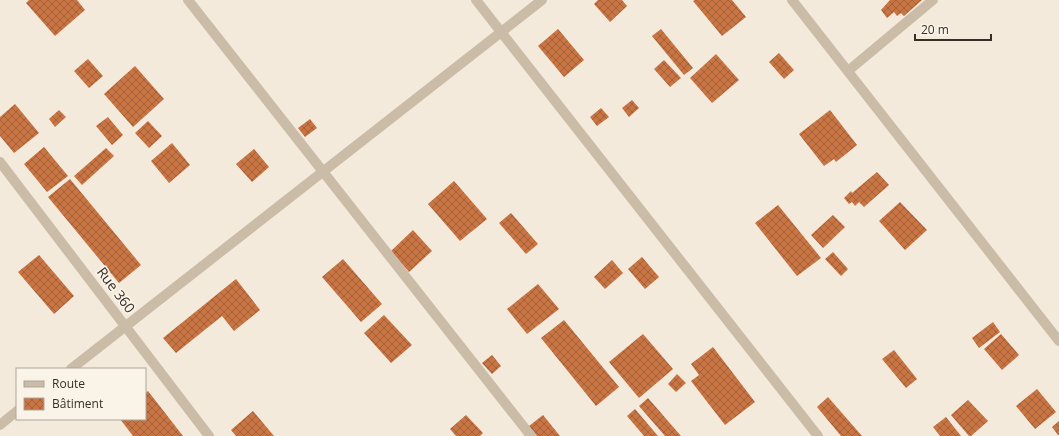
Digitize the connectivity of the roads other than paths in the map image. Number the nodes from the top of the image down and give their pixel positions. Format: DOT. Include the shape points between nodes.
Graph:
graph roads {
  1 [pos="188,0"];
  2 [pos="476,0"];
  3 [pos="542,0"];
  4 [pos="792,0"];
  5 [pos="933,0"];
  6 [pos="501,32"];
  7 [pos="848,71"];
  8 [pos="0,162"];
  9 [pos="324,171"];
  10 [pos="126,326"];
  11 [pos="1059,341"];
  12 [pos="72,368"];
  13 [pos="16,412"];
  14 [pos="0,425"];
  15 [pos="209,436"];
  16 [pos="531,436"];
  17 [pos="818,436"];
  1 -- 9 [label="street"];
  2 -- 6 [label="street"];
  3 -- 6 [label="street"];
  4 -- 7 [label="street"];
  5 -- 7 [label="street"];
  6 -- 9 [label="street"];
  6 -- 17 [label="street"];
  7 -- 11 [label="street"];
  8 -- 10 [label="street, Rue 360"];
  9 -- 10 [label="street"];
  9 -- 16 [label="street"];
  10 -- 12 [label="street"];
  10 -- 15 [label="street, Rue 360"];
  13 -- 14 [label="street"];
}
